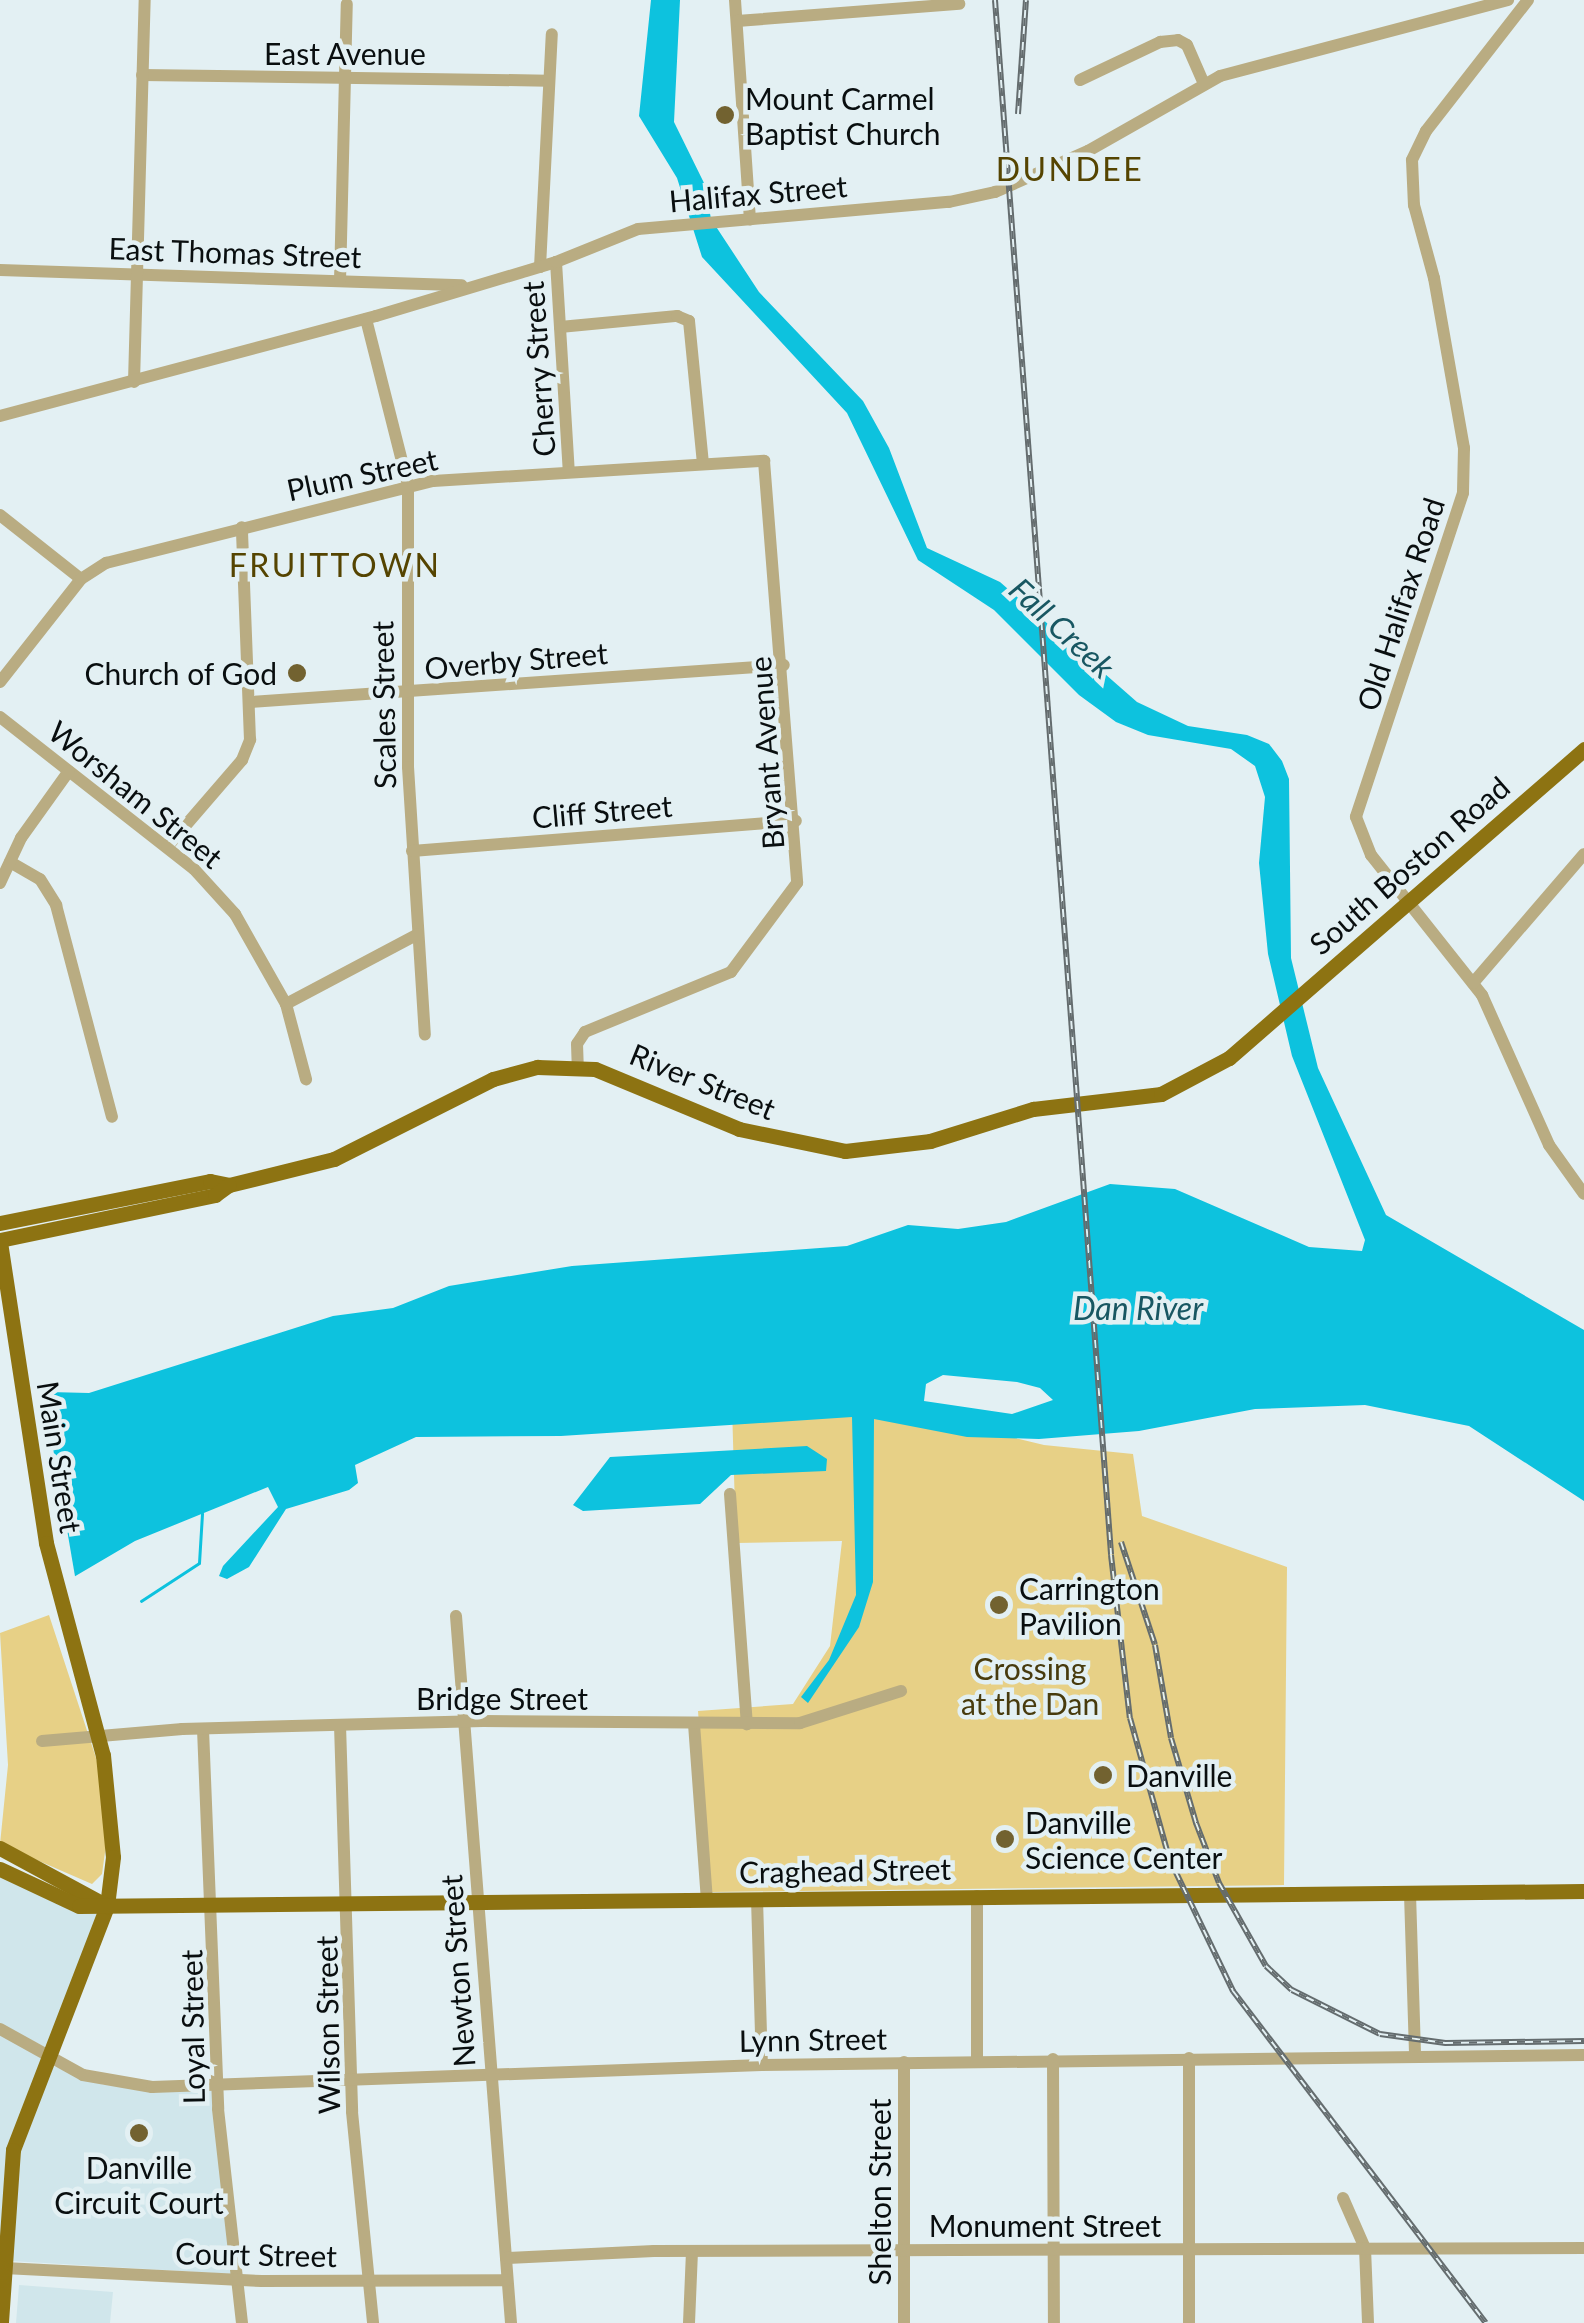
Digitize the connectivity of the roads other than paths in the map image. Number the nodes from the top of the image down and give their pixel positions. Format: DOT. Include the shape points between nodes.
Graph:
graph roads {
  1 [pos="145,0"];
  2 [pos="736,0"];
  3 [pos="1508,0"];
  4 [pos="1528,0"];
  5 [pos="347,4"];
  6 [pos="958,4"];
  7 [pos="738,21"];
  8 [pos="552,34"];
  9 [pos="142,75"];
  10 [pos="345,78"];
  11 [pos="1080,80"];
  12 [pos="548,82"];
  13 [pos="1204,84"];
  14 [pos="750,219"];
  15 [pos="556,262"];
  16 [pos="540,268"];
  17 [pos="0,270"];
  18 [pos="136,274"];
  19 [pos="340,281"];
  20 [pos="469,286"];
  21 [pos="366,319"];
  22 [pos="560,328"];
  23 [pos="134,382"];
  24 [pos="0,416"];
  25 [pos="703,464"];
  26 [pos="570,472"];
  27 [pos="408,485"];
  28 [pos="771,491"];
  29 [pos="0,515"];
  30 [pos="242,527"];
  31 [pos="81,578"];
  32 [pos="784,665"];
  33 [pos="0,682"];
  34 [pos="406,694"];
  35 [pos="251,702"];
  36 [pos="0,717"];
  37 [pos="1584,749"];
  38 [pos="70,771"];
  39 [pos="796,821"];
  40 [pos="167,847"];
  41 [pos="412,851"];
  42 [pos="1584,854"];
  43 [pos="10,862"];
  44 [pos="0,883"];
  45 [pos="1409,901"];
  46 [pos="418,934"];
  47 [pos="1472,983"];
  48 [pos="286,1004"];
  49 [pos="1271,1022"];
  50 [pos="425,1034"];
  51 [pos="578,1066"];
  52 [pos="306,1079"];
  53 [pos="112,1117"];
  54 [pos="228,1185"];
  55 [pos="1584,1194"];
  56 [pos="0,1223"];
  57 [pos="0,1241"];
  58 [pos="730,1494"];
  59 [pos="456,1616"];
  60 [pos="901,1691"];
  61 [pos="464,1722"];
  62 [pos="694,1724"];
  63 [pos="747,1724"];
  64 [pos="340,1725"];
  65 [pos="203,1729"];
  66 [pos="98,1736"];
  67 [pos="42,1741"];
  68 [pos="0,1848"];
  69 [pos="0,1869"];
  70 [pos="1584,1891"];
  71 [pos="1410,1894"];
  72 [pos="976,1896"];
  73 [pos="758,1899"];
  74 [pos="707,1900"];
  75 [pos="476,1903"];
  76 [pos="349,1904"];
  77 [pos="107,1906"];
  78 [pos="214,1907"];
  79 [pos="0,2029"];
  80 [pos="1584,2055"];
  81 [pos="49,2056"];
  82 [pos="1414,2056"];
  83 [pos="1189,2058"];
  84 [pos="1053,2059"];
  85 [pos="977,2060"];
  86 [pos="904,2062"];
  87 [pos="762,2064"];
  88 [pos="490,2076"];
  89 [pos="352,2082"];
  90 [pos="217,2086"];
  91 [pos="4,2183"];
  92 [pos="1342,2198"];
  93 [pos="1365,2248"];
  94 [pos="1584,2248"];
  95 [pos="1189,2249"];
  96 [pos="1054,2250"];
  97 [pos="692,2251"];
  98 [pos="903,2251"];
  99 [pos="506,2258"];
  100 [pos="4,2268"];
  101 [pos="238,2280"];
  102 [pos="369,2280"];
  103 [pos="508,2280"];
  104 [pos="1,2323"];
  105 [pos="242,2323"];
  106 [pos="373,2323"];
  107 [pos="511,2323"];
  108 [pos="689,2323"];
  109 [pos="904,2323"];
  110 [pos="1054,2323"];
  111 [pos="1189,2323"];
  112 [pos="1368,2323"];
  1 -- 9 [label="street"];
  2 -- 7 [label="street"];
  3 -- 13 [label="street, Halifax Street"];
  4 -- 45 [label="street, Old Halifax Road" via="1426,131 1412,160 1414,205 1434,278 1465,470 1456,525 1357,807 1362,840"];
  5 -- 10 [label="street"];
  6 -- 7 [label="street"];
  7 -- 14 [label="street"];
  8 -- 12 [label="street"];
  9 -- 10 [label="street, East Avenue"];
  9 -- 18 [label="street"];
  10 -- 12 [label="street, East Avenue"];
  10 -- 19 [label="street"];
  11 -- 13 [label="street" via="1178,40 1187,45"];
  12 -- 16 [label="street"];
  13 -- 14 [label="street, Halifax Street" via="1088,151 995,192"];
  14 -- 15 [label="street, Halifax Street" via="624,232"];
  15 -- 16 [label="street, Halifax Street"];
  15 -- 22 [label="street, Cherry Street"];
  16 -- 20 [label="street, Halifax Street"];
  17 -- 18 [label="street, East Thomas Street"];
  18 -- 19 [label="street, East Thomas Street"];
  18 -- 23 [label="street"];
  19 -- 20 [label="street, East Thomas Street"];
  20 -- 21 [label="street, Halifax Street"];
  21 -- 23 [label="street, Halifax Street"];
  21 -- 27 [label="street, Scales Street"];
  22 -- 25 [label="street" via="684,317 693,326"];
  22 -- 26 [label="street, Cherry Street"];
  23 -- 24 [label="street, Halifax Street"];
  25 -- 26 [label="street, Plum Street"];
  25 -- 28 [label="street, Plum Street" via="764,461"];
  26 -- 27 [label="street, Plum Street"];
  27 -- 30 [label="street, Plum Street"];
  27 -- 34 [label="street, Scales Street"];
  28 -- 32 [label="street, Bryant Avenue"];
  29 -- 31 [label="street"];
  30 -- 31 [label="street, Plum Street" via="106,563"];
  30 -- 35 [label="street"];
  31 -- 33 [label="street, Plum Street"];
  32 -- 34 [label="street, Overby Street"];
  32 -- 39 [label="street, Bryant Avenue"];
  34 -- 35 [label="street, Overby Street"];
  34 -- 41 [label="street, Scales Street"];
  35 -- 40 [label="street" via="242,760"];
  36 -- 38 [label="street, Worsham Street"];
  37 -- 45 [label="main road, South Boston Road"];
  38 -- 40 [label="street, Worsham Street"];
  38 -- 43 [label="street"];
  39 -- 41 [label="street, Cliff Street"];
  39 -- 51 [label="street, Bryant Avenue" via="797,883 739,964 710,984 585,1032 577,1044"];
  40 -- 48 [label="street, Worsham Street" via="235,914"];
  41 -- 46 [label="street, Scales Street"];
  42 -- 47 [label="street"];
  43 -- 44 [label="street"];
  43 -- 53 [label="street" via="40,879 56,905"];
  45 -- 47 [label="street, Old Halifax Road"];
  45 -- 49 [label="main road, South Boston Road"];
  46 -- 48 [label="street"];
  46 -- 50 [label="street, Scales Street"];
  47 -- 55 [label="street, Old Halifax Road" via="1549,1145"];
  48 -- 52 [label="street, Worsham Street"];
  49 -- 51 [label="main road, River Street" via="1213,1070 1161,1094 1034,1109 930,1141 869,1150 772,1140 628,1079"];
  51 -- 54 [label="main road, River Street" via="493,1079 334,1158"];
  54 -- 56 [label="main road, River Street" via="210,1181"];
  54 -- 57 [label="main road, River Street" via="215,1195"];
  57 -- 66 [label="main road, Main Street" via="66,1634"];
  58 -- 63 [label="street"];
  59 -- 61 [label="street, Newton Street"];
  60 -- 63 [label="street, Bridge Street" via="816,1721"];
  61 -- 62 [label="street, Bridge Street"];
  61 -- 64 [label="street, Bridge Street"];
  61 -- 75 [label="street, Newton Street"];
  62 -- 63 [label="street, Bridge Street"];
  62 -- 74 [label="street"];
  64 -- 65 [label="street, Bridge Street"];
  64 -- 76 [label="street, Wilson Street"];
  65 -- 66 [label="street, Bridge Street"];
  65 -- 78 [label="street, Loyal Street"];
  66 -- 67 [label="street, Bridge Street"];
  66 -- 77 [label="main road, Main Street" via="112,1822"];
  68 -- 77 [label="main road, Craghead Street"];
  69 -- 77 [label="main road, Craghead Street" via="79,1906"];
  70 -- 71 [label="main road, Craghead Street"];
  71 -- 72 [label="main road, Craghead Street"];
  71 -- 82 [label="street"];
  72 -- 73 [label="main road, Craghead Street"];
  72 -- 85 [label="street"];
  73 -- 74 [label="main road, Craghead Street"];
  73 -- 87 [label="street"];
  74 -- 75 [label="main road, Craghead Street"];
  75 -- 76 [label="main road, Craghead Street"];
  75 -- 88 [label="street, Newton Street"];
  76 -- 78 [label="main road, Craghead Street"];
  76 -- 89 [label="street, Wilson Street"];
  77 -- 78 [label="main road, Craghead Street"];
  77 -- 81 [label="main road, Main Street"];
  78 -- 90 [label="street, Loyal Street"];
  79 -- 81 [label="street, Lynn Street"];
  80 -- 82 [label="street, Lynn Street"];
  81 -- 90 [label="street, Lynn Street" via="108,2081"];
  81 -- 91 [label="main road, Main Street"];
  82 -- 83 [label="street, Lynn Street"];
  83 -- 84 [label="street, Lynn Street"];
  83 -- 95 [label="street"];
  84 -- 85 [label="street, Lynn Street"];
  84 -- 96 [label="street"];
  85 -- 86 [label="street, Lynn Street"];
  86 -- 87 [label="street, Lynn Street"];
  86 -- 98 [label="street, Shelton Street"];
  87 -- 88 [label="street, Lynn Street"];
  88 -- 89 [label="street, Lynn Street"];
  88 -- 99 [label="street, Newton Street"];
  89 -- 90 [label="street, Lynn Street"];
  89 -- 102 [label="street, Wilson Street"];
  90 -- 101 [label="street, Loyal Street"];
  91 -- 100 [label="main road, Main Street"];
  92 -- 93 [label="street"];
  93 -- 94 [label="street, Monument Street"];
  93 -- 95 [label="street, Monument Street"];
  93 -- 112 [label="street"];
  95 -- 96 [label="street, Monument Street"];
  95 -- 111 [label="street"];
  96 -- 98 [label="street, Monument Street"];
  96 -- 110 [label="street"];
  97 -- 98 [label="street, Monument Street"];
  97 -- 99 [label="street, Monument Street"];
  97 -- 108 [label="street"];
  98 -- 109 [label="street, Shelton Street"];
  99 -- 103 [label="street, Newton Street"];
  100 -- 101 [label="street, Court Street"];
  100 -- 104 [label="main road, Main Street"];
  101 -- 102 [label="street, Court Street"];
  101 -- 105 [label="street, Loyal Street"];
  102 -- 103 [label="street, Court Street"];
  102 -- 106 [label="street, Wilson Street"];
  103 -- 107 [label="street, Newton Street"];
}
